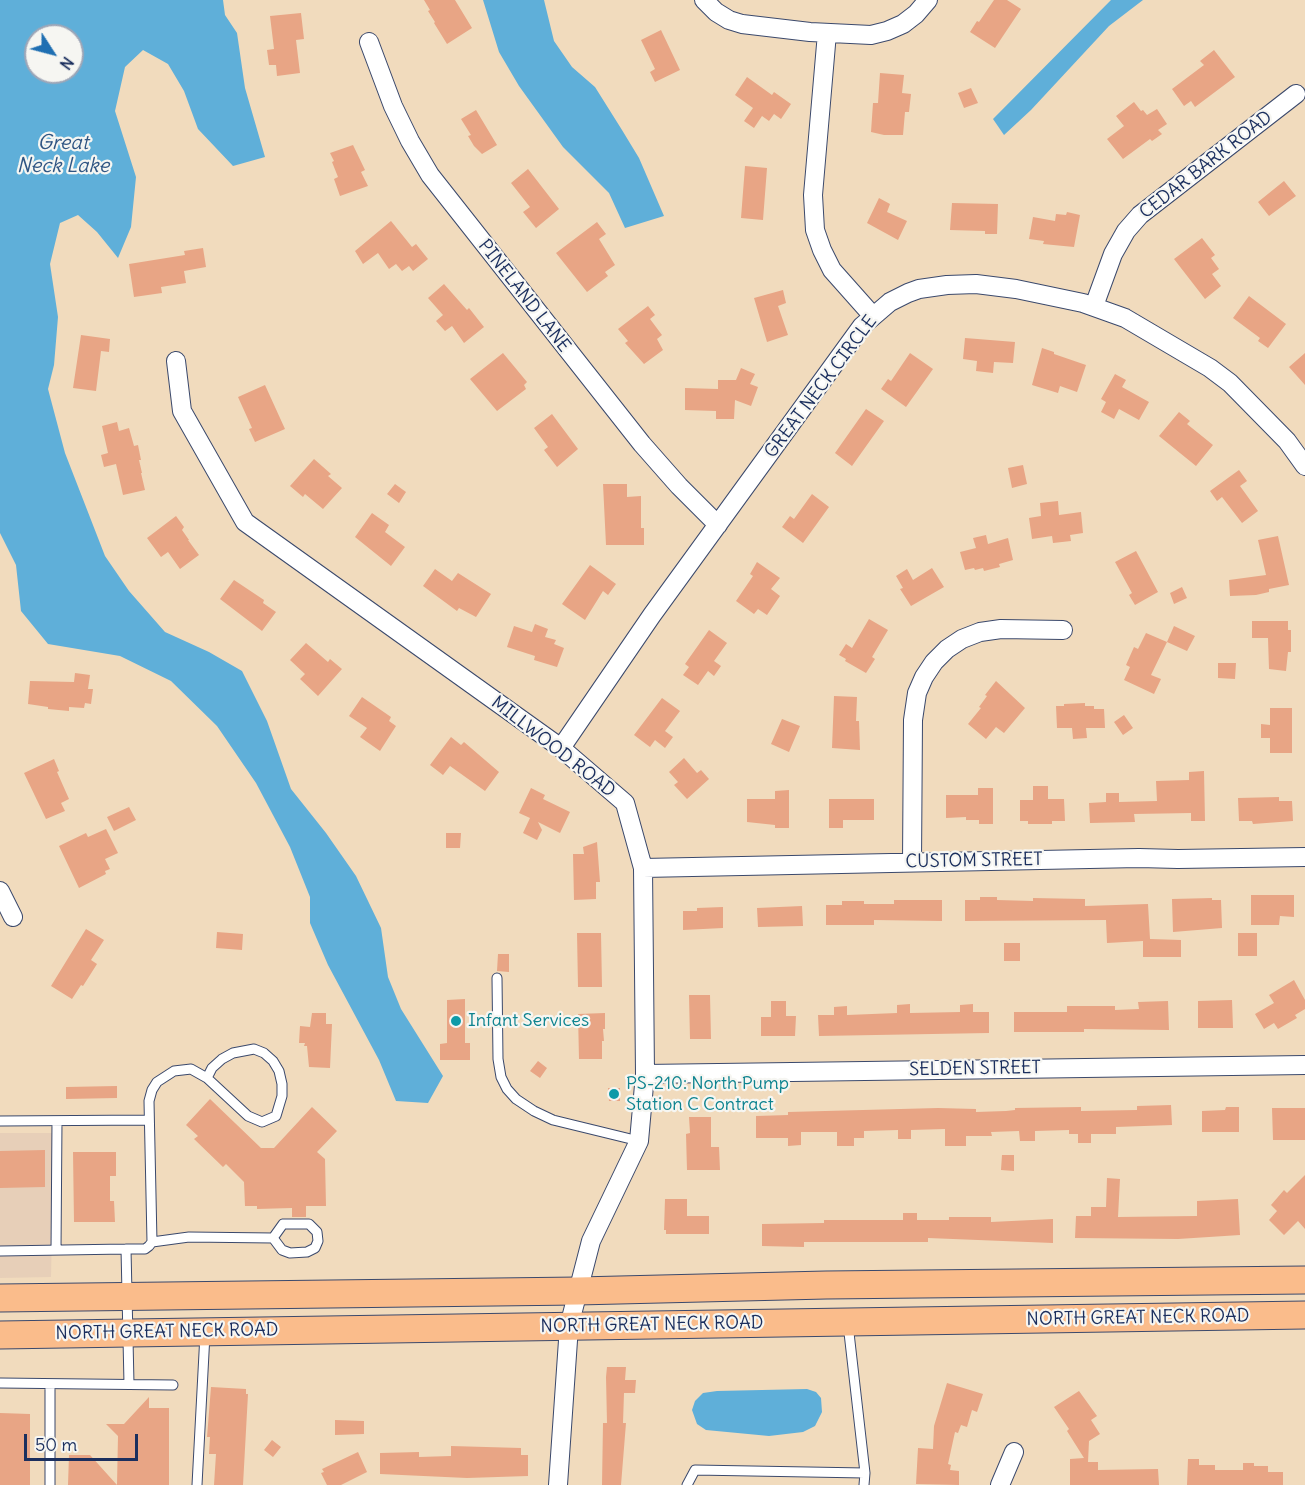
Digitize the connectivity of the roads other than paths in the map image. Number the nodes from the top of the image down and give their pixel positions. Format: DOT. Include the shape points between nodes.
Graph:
graph roads {
  1 [pos="704,0"];
  2 [pos="928,0"];
  3 [pos="827,33"];
  4 [pos="369,42"];
  5 [pos="1296,94"];
  6 [pos="1094,306"];
  7 [pos="872,315"];
  8 [pos="176,362"];
  9 [pos="1305,466"];
  10 [pos="718,525"];
  11 [pos="1063,630"];
  12 [pos="561,748"];
  13 [pos="1305,857"];
  14 [pos="912,862"];
  15 [pos="643,868"];
  16 [pos="0,891"];
  17 [pos="13,917"];
  18 [pos="497,978"];
  19 [pos="1305,1065"];
  20 [pos="645,1074"];
  21 [pos="207,1078"];
  22 [pos="57,1120"];
  23 [pos="149,1120"];
  24 [pos="0,1121"];
  25 [pos="639,1141"];
  26 [pos="273,1238"];
  27 [pos="152,1242"];
  28 [pos="56,1250"];
  29 [pos="126,1250"];
  30 [pos="0,1251"];
  31 [pos="1305,1280"];
  32 [pos="578,1291"];
  33 [pos="127,1297"];
  34 [pos="0,1298"];
  35 [pos="1305,1315"];
  36 [pos="848,1322"];
  37 [pos="569,1326"];
  38 [pos="205,1331"];
  39 [pos="128,1333"];
  40 [pos="0,1335"];
  41 [pos="0,1383"];
  42 [pos="50,1384"];
  43 [pos="129,1384"];
  44 [pos="173,1385"];
  45 [pos="1014,1452"];
  46 [pos="865,1473"];
  47 [pos="50,1485"];
  48 [pos="197,1485"];
  49 [pos="558,1485"];
  50 [pos="687,1485"];
  51 [pos="864,1485"];
  52 [pos="1000,1485"];
  1 -- 3 [label="street" via="716,12 742,24"];
  2 -- 3 [label="street" via="903,24 887,31 871,35"];
  3 -- 7 [label="street" via="813,195 815,230 832,270"];
  4 -- 10 [label="street, PINELAND LANE" via="393,106 430,175 642,444"];
  5 -- 6 [label="street, CEDAR BARK ROAD" via="1140,215 1113,254"];
  6 -- 7 [label="street, GREAT NECK CIRCLE" via="1016,289 947,285 908,293"];
  6 -- 9 [label="street, GREAT NECK CIRCLE" via="1142,327 1230,383 1287,441"];
  7 -- 10 [label="street, GREAT NECK CIRCLE"];
  8 -- 12 [label="street, MILLWOOD ROAD" via="182,411 245,522"];
  10 -- 12 [label="street, GREAT NECK CIRCLE"];
  11 -- 14 [label="street" via="981,632 947,649 924,676 913,720"];
  12 -- 15 [label="street, MILLWOOD ROAD" via="625,803"];
  13 -- 14 [label="street, CUSTOM STREET"];
  14 -- 15 [label="street, CUSTOM STREET"];
  15 -- 20 [label="street, MILLWOOD ROAD"];
  16 -- 17 [label="street"];
  18 -- 25 [label="lane" via="498,1059 507,1089 534,1112 553,1120"];
  19 -- 20 [label="street, SELDEN STREET"];
  20 -- 25 [label="street, MILLWOOD ROAD"];
  21 -- 21 [label="lane" via="212,1068 232,1053 254,1049 264,1053 279,1071 279,1110 269,1120 254,1120"];
  21 -- 23 [label="lane" via="191,1069 166,1075 152,1090"];
  22 -- 23 [label="lane"];
  22 -- 24 [label="lane"];
  22 -- 28 [label="lane"];
  23 -- 27 [label="lane"];
  25 -- 32 [label="street, MILLWOOD ROAD" via="591,1241"];
  26 -- 26 [label="lane" via="282,1250 290,1253 307,1252 318,1241 317,1232 309,1224 283,1224"];
  26 -- 27 [label="lane" via="189,1237"];
  27 -- 29 [label="lane" via="145,1249"];
  28 -- 29 [label="lane"];
  28 -- 30 [label="lane"];
  29 -- 33 [label="lane"];
  31 -- 32 [label="main road, NORTH GREAT NECK ROAD"];
  32 -- 33 [label="main road, NORTH GREAT NECK ROAD"];
  32 -- 37 [label="street, MILLWOOD ROAD"];
  33 -- 34 [label="main road, NORTH GREAT NECK ROAD"];
  33 -- 39 [label="lane"];
  35 -- 36 [label="main road, NORTH GREAT NECK ROAD"];
  36 -- 37 [label="main road, NORTH GREAT NECK ROAD"];
  36 -- 46 [label="lane"];
  37 -- 38 [label="main road, NORTH GREAT NECK ROAD"];
  37 -- 49 [label="street, MILLWOOD ROAD"];
  38 -- 39 [label="main road, NORTH GREAT NECK ROAD"];
  38 -- 48 [label="lane"];
  39 -- 40 [label="main road, NORTH GREAT NECK ROAD"];
  39 -- 43 [label="lane"];
  41 -- 42 [label="lane"];
  42 -- 43 [label="lane"];
  42 -- 47 [label="lane"];
  43 -- 44 [label="lane"];
  45 -- 52 [label="street"];
  46 -- 50 [label="lane" via="695,1470"];
  46 -- 51 [label="lane"];
}
